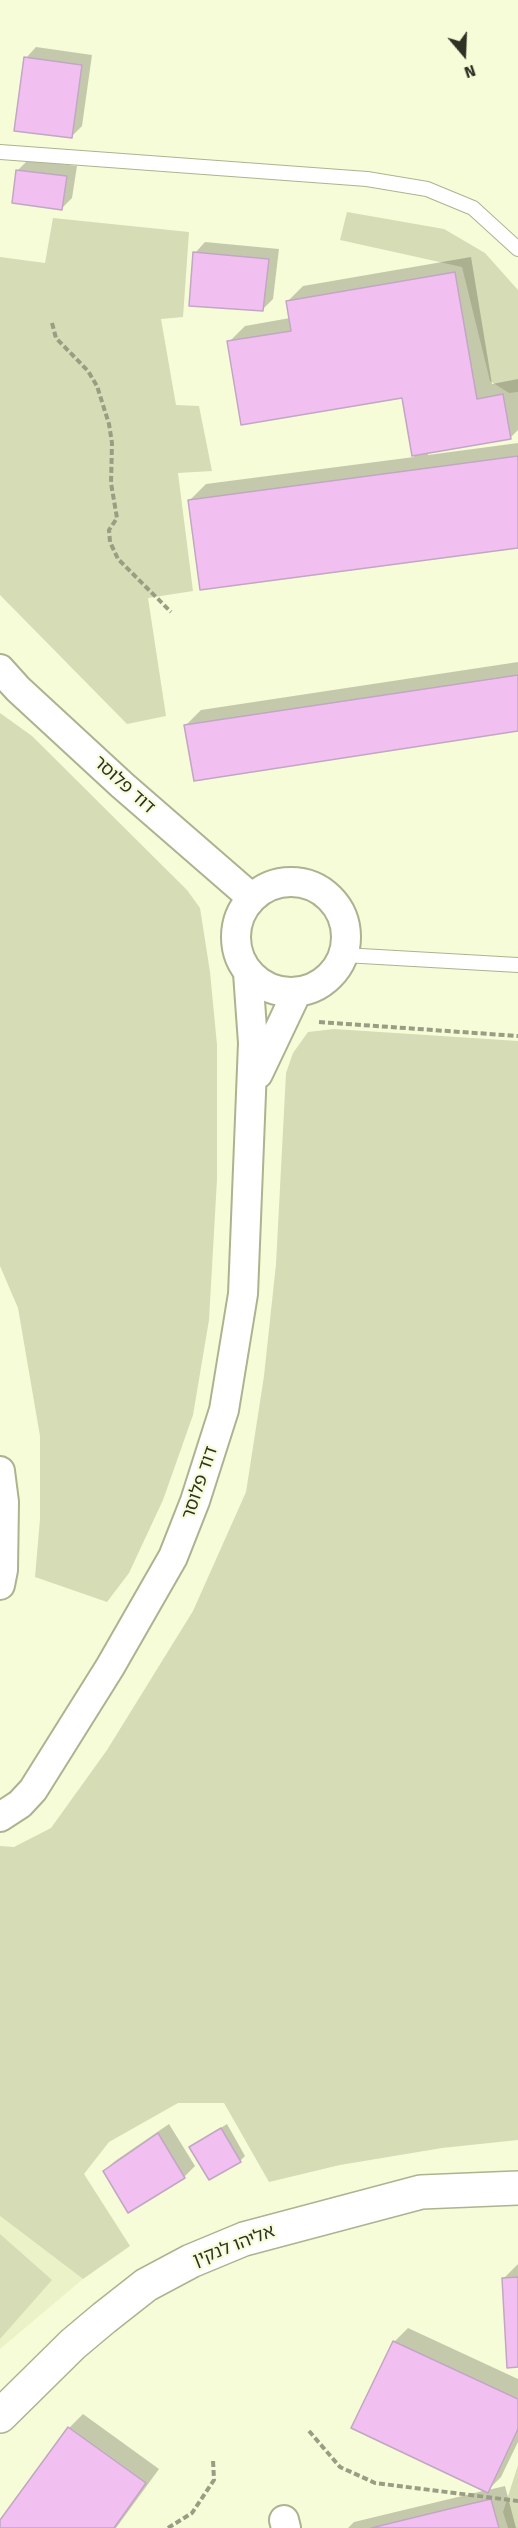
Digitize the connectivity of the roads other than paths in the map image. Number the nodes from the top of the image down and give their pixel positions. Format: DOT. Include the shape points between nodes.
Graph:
graph roads {
  1 [pos="0,152"];
  2 [pos="518,249"];
  3 [pos="0,669"];
  4 [pos="252,897"];
  5 [pos="344,955"];
  6 [pos="518,965"];
  7 [pos="248,973"];
  8 [pos="297,992"];
  9 [pos="250,1095"];
  10 [pos="0,1471"];
  11 [pos="0,1585"];
  12 [pos="0,1817"];
  13 [pos="518,2188"];
  14 [pos="0,2416"];
  1 -- 2 [label="lane" via="367,179 427,189 473,208"];
  3 -- 4 [label="street, דוד פלוסר" via="122,785"];
  4 -- 5 [label="street" via="264,888 292,881 321,890 341,912 346,926"];
  4 -- 7 [label="street" via="236,926 235,942"];
  5 -- 6 [label="lane"];
  5 -- 8 [label="street" via="326,981"];
  7 -- 8 [label="street" via="279,992"];
  7 -- 9 [label="street, דוד פלוסר" via="253,1043"];
  8 -- 9 [label="street, דוד פלוסר"];
  9 -- 12 [label="street, דוד פלוסר" via="243,1294 224,1410 195,1501 173,1557 110,1667 33,1790"];
  10 -- 11 [label="street" via="4,1513"];
  13 -- 14 [label="street, אליהו לנקין" via="422,2192 244,2239 191,2261 146,2285 104,2318"];
}
